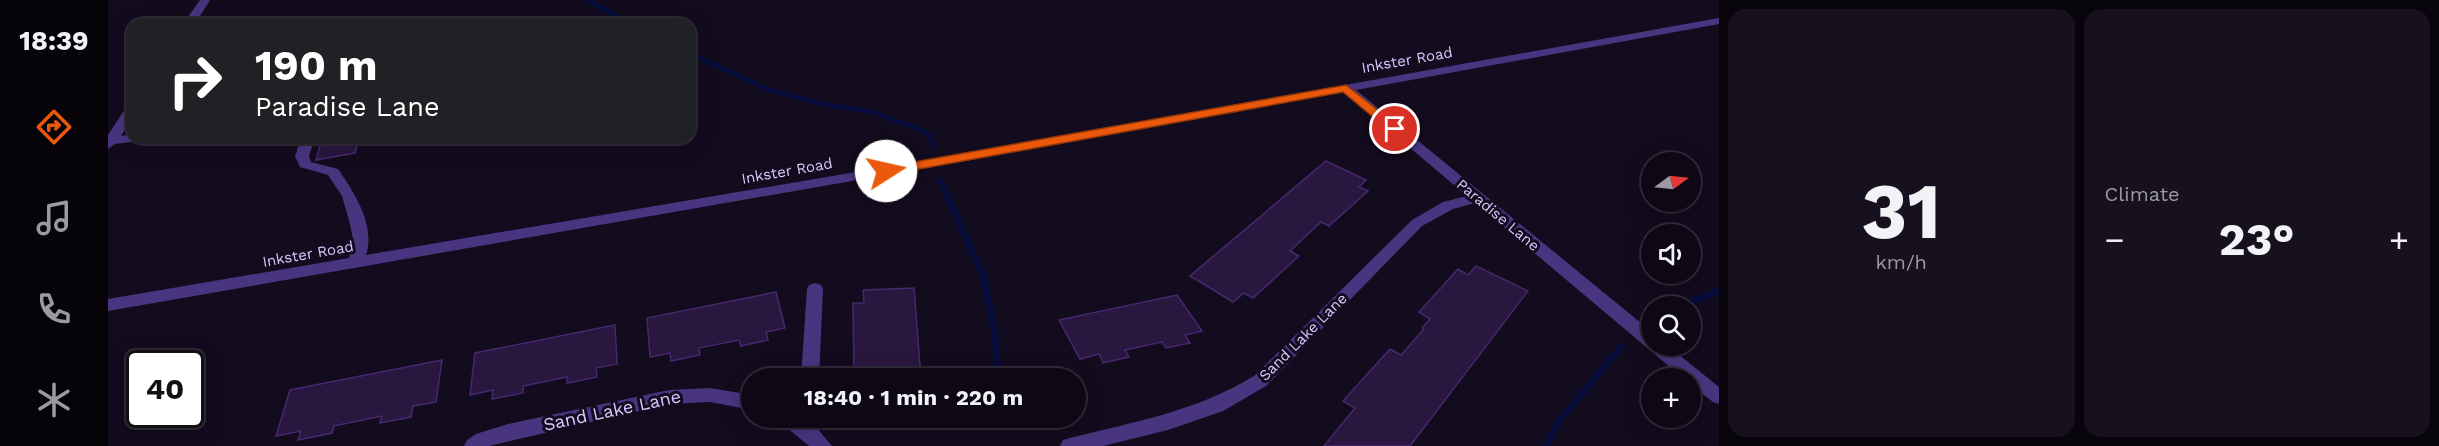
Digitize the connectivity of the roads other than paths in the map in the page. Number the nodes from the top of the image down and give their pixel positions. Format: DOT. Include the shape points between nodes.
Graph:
graph roads {
  1 [pos="205,0"];
  2 [pos="193,18"];
  3 [pos="1719,21"];
  4 [pos="1346,88"];
  5 [pos="126,118"];
  6 [pos="126,139"];
  7 [pos="109,143"];
  8 [pos="306,144"];
  9 [pos="1477,198"];
  10 [pos="355,262"];
  11 [pos="815,289"];
  12 [pos="108,305"];
  13 [pos="1641,333"];
  14 [pos="1668,356"];
  15 [pos="811,368"];
  16 [pos="1719,398"];
  17 [pos="741,401"];
  18 [pos="811,428"];
  19 [pos="474,446"];
  20 [pos="822,446"];
  21 [pos="1070,446"];
  1 -- 2 [label="street"];
  3 -- 4 [label="street, Inkster Road"];
  4 -- 9 [label="street, Paradise Lane"];
  4 -- 10 [label="street, Inkster Road"];
  5 -- 7 [label="street"];
  6 -- 7 [label="street"];
  8 -- 10 [label="street" via="302,156 305,164 333,172 349,196 362,244"];
  9 -- 13 [label="street, Paradise Lane"];
  9 -- 21 [label="street, Sand Lake Lane" via="1448,205 1417,223 1260,381 1244,392 1182,418"];
  10 -- 12 [label="street, Inkster Road"];
  11 -- 15 [label="street"];
  14 -- 16 [label="street"];
  17 -- 19 [label="street, Sand Lake Lane" via="710,395 669,397 508,432"];
  18 -- 20 [label="street"];
}
